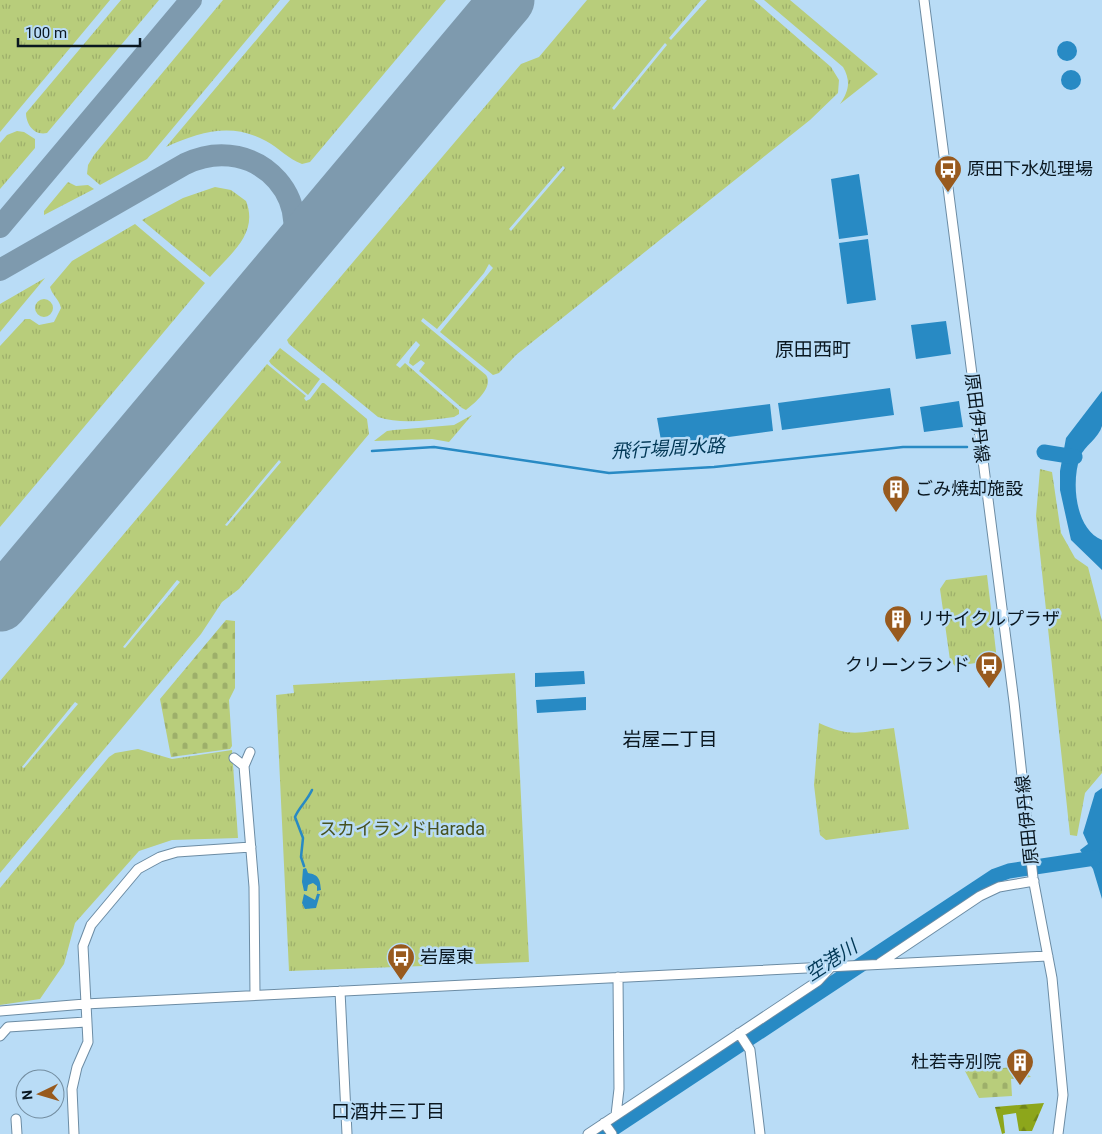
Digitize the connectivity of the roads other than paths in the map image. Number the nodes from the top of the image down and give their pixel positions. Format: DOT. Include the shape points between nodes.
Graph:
graph roads {
  1 [pos="924,0"];
  2 [pos="250,752"];
  3 [pos="234,758"];
  4 [pos="244,766"];
  5 [pos="251,847"];
  6 [pos="1034,880"];
  7 [pos="1048,956"];
  8 [pos="878,964"];
  9 [pos="835,967"];
  10 [pos="618,977"];
  11 [pos="340,991"];
  12 [pos="255,995"];
  13 [pos="85,1004"];
  14 [pos="0,1011"];
  15 [pos="86,1022"];
  16 [pos="740,1035"];
  17 [pos="0,1036"];
  18 [pos="616,1114"];
  19 [pos="16,1119"];
  20 [pos="605,1125"];
  21 [pos="17,1134"];
  22 [pos="74,1134"];
  23 [pos="347,1134"];
  24 [pos="588,1134"];
  25 [pos="612,1134"];
  26 [pos="760,1134"];
  27 [pos="1058,1134"];
  1 -- 6 [label="street, 原田伊丹線"];
  2 -- 4 [label="street"];
  3 -- 4 [label="street"];
  4 -- 5 [label="street"];
  5 -- 12 [label="street"];
  5 -- 13 [label="street" via="171,853 138,869 84,939"];
  6 -- 7 [label="street, 原田伊丹線"];
  6 -- 8 [label="street" via="999,887 980,896"];
  7 -- 8 [label="street"];
  7 -- 27 [label="street, 原田伊丹線" via="1059,1040 1062,1095"];
  8 -- 9 [label="street"];
  9 -- 10 [label="street"];
  9 -- 16 [label="street"];
  10 -- 11 [label="street"];
  10 -- 18 [label="street" via="619,1089"];
  11 -- 12 [label="street"];
  11 -- 23 [label="street"];
  12 -- 13 [label="street"];
  13 -- 14 [label="street"];
  13 -- 15 [label="street"];
  15 -- 17 [label="street" via="8,1027"];
  15 -- 22 [label="street" via="88,1042 72,1089"];
  16 -- 18 [label="street"];
  16 -- 26 [label="street" via="749,1047"];
  18 -- 20 [label="street"];
  19 -- 21 [label="street"];
  20 -- 24 [label="street"];
  20 -- 25 [label="street"];
}
